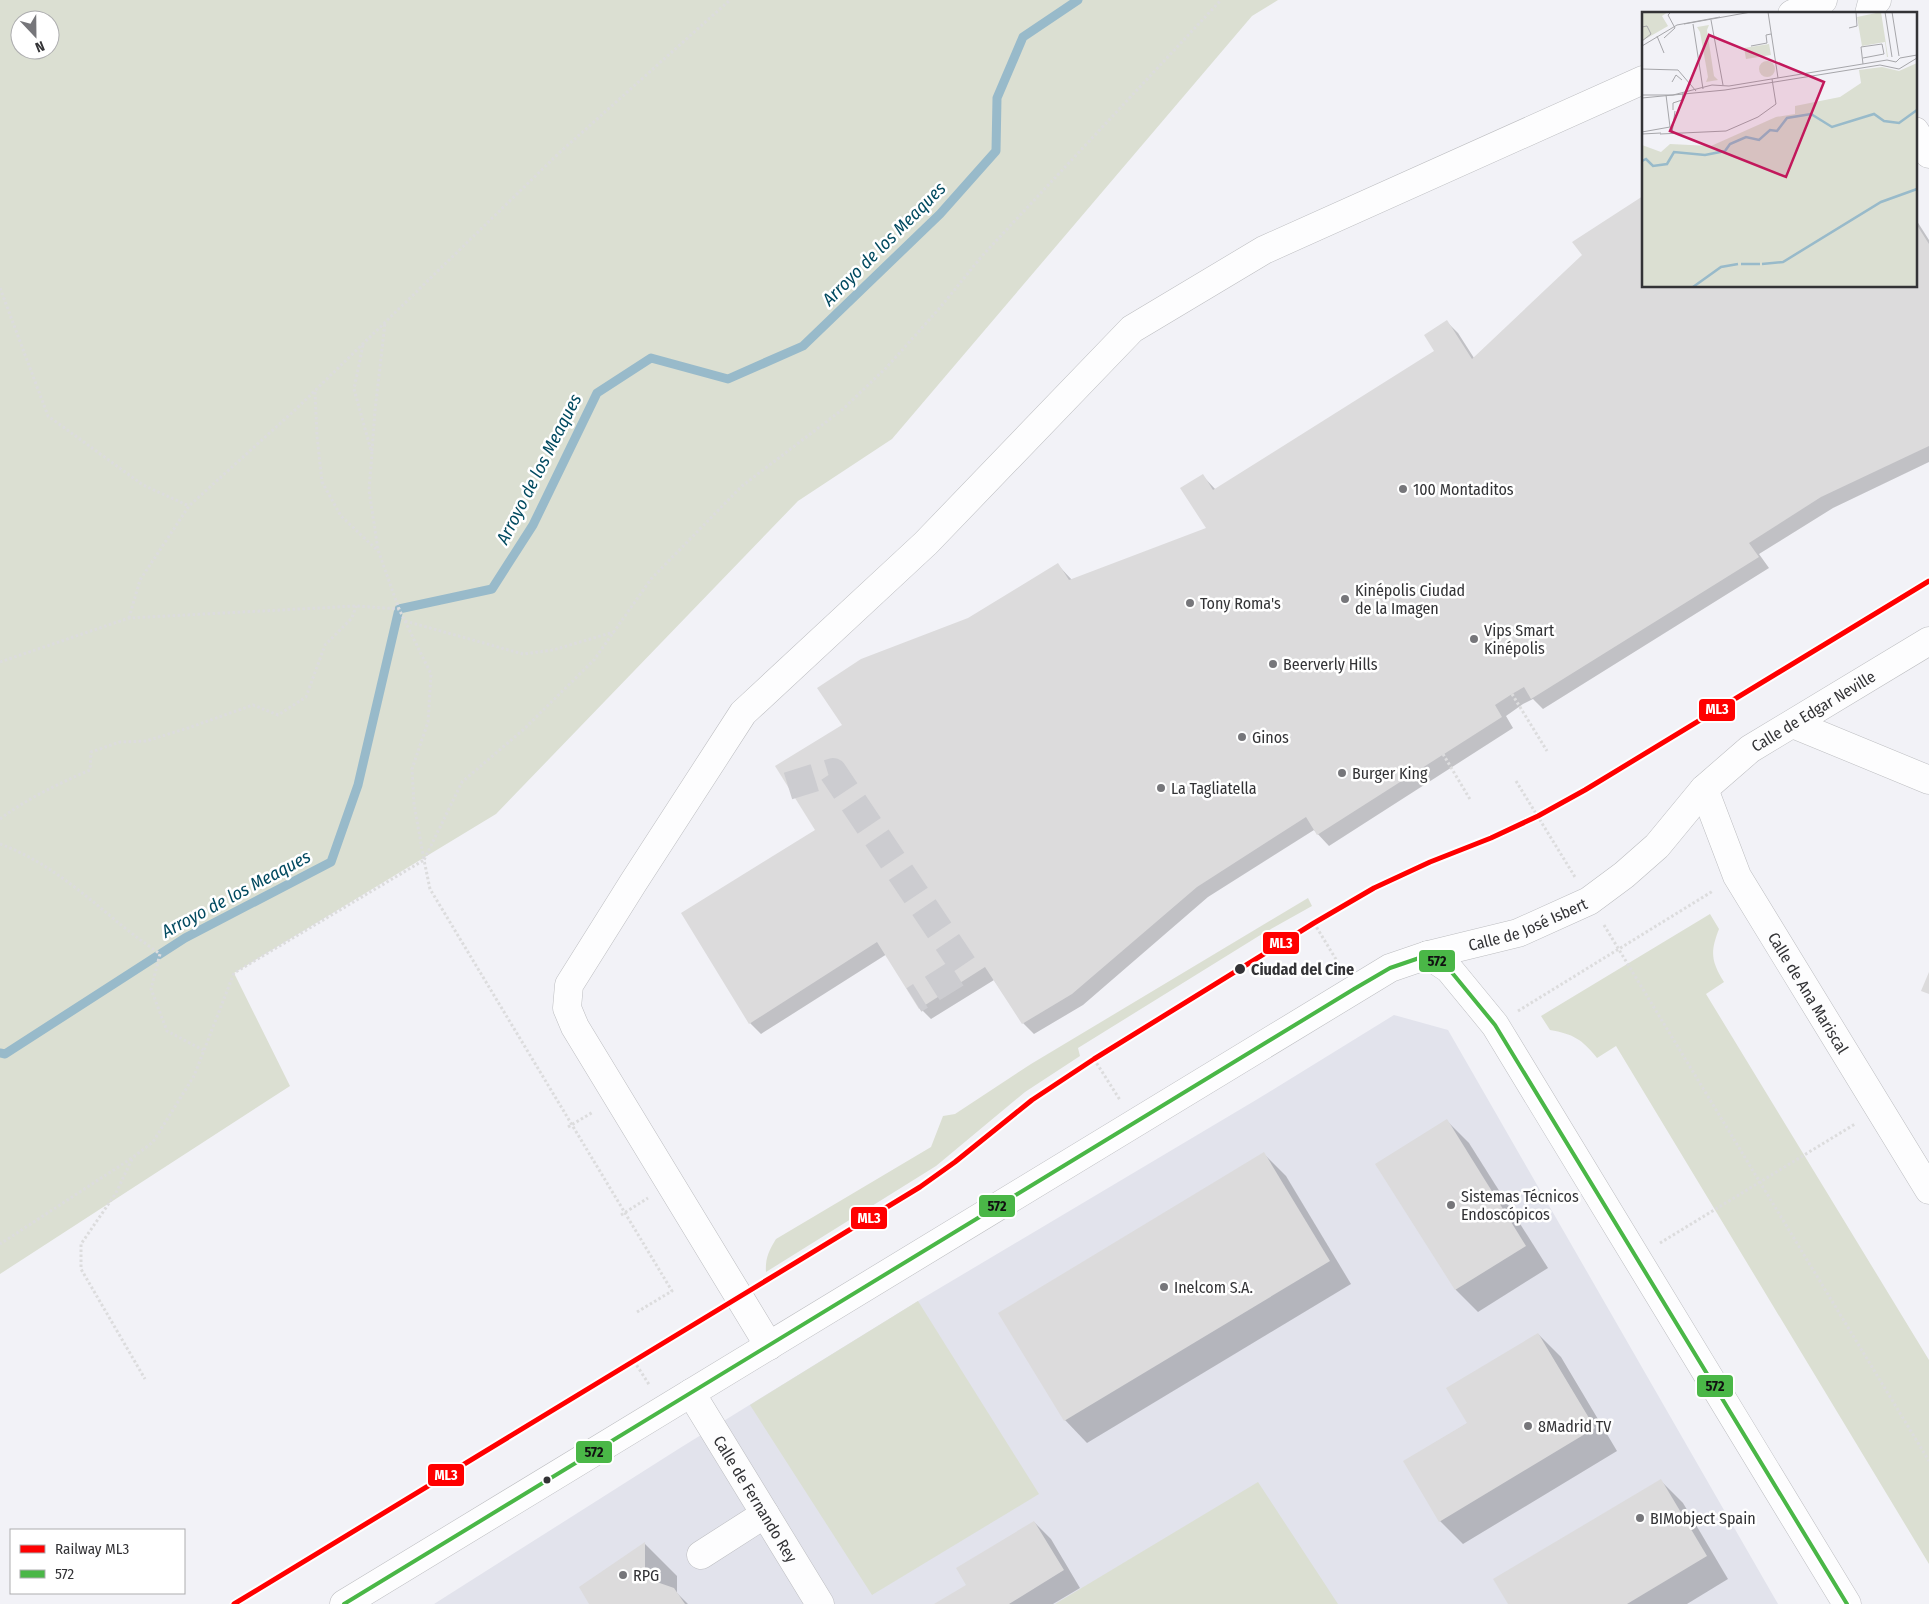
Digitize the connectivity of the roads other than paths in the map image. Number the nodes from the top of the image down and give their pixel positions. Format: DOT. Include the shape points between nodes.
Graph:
graph roads {
  1 [pos="1823,0"];
  2 [pos="1877,0"];
  3 [pos="1796,12"];
  4 [pos="1870,12"];
  5 [pos="1642,80"];
  6 [pos="1916,133"];
  7 [pos="1929,154"];
  8 [pos="1929,641"];
  9 [pos="1793,724"];
  10 [pos="1929,780"];
  11 [pos="1704,789"];
  12 [pos="1428,955"];
  13 [pos="1929,1190"];
  14 [pos="769,1346"];
  15 [pos="691,1393"];
  16 [pos="765,1514"];
  17 [pos="701,1555"];
  18 [pos="344,1604"];
  19 [pos="820,1604"];
  20 [pos="1846,1604"];
  1 -- 3 [label="street"];
  2 -- 4 [label="street"];
  5 -- 14 [label="street" via="1264,250 1132,329 926,543 743,713 569,986 567,1008 575,1027"];
  6 -- 7 [label="street"];
  8 -- 9 [label="street, Calle de Edgar Neville"];
  9 -- 10 [label="street"];
  9 -- 11 [label="street, Calle de Edgar Neville" via="1750,749"];
  11 -- 12 [label="street, Calle de José Isbert" via="1657,846 1589,900 1518,933"];
  11 -- 13 [label="street, Calle de Ana Mariscal" via="1737,876"];
  12 -- 14 [label="street, Calle de José Isbert" via="1390,968 1354,989"];
  12 -- 20 [label="street" via="1449,969 1495,1025"];
  14 -- 15 [label="street, Calle de José Isbert"];
  15 -- 16 [label="street, Calle de Fernando Rey"];
  15 -- 18 [label="street, Calle de José Isbert"];
  16 -- 17 [label="street"];
  16 -- 19 [label="street, Calle de Fernando Rey"];
}
